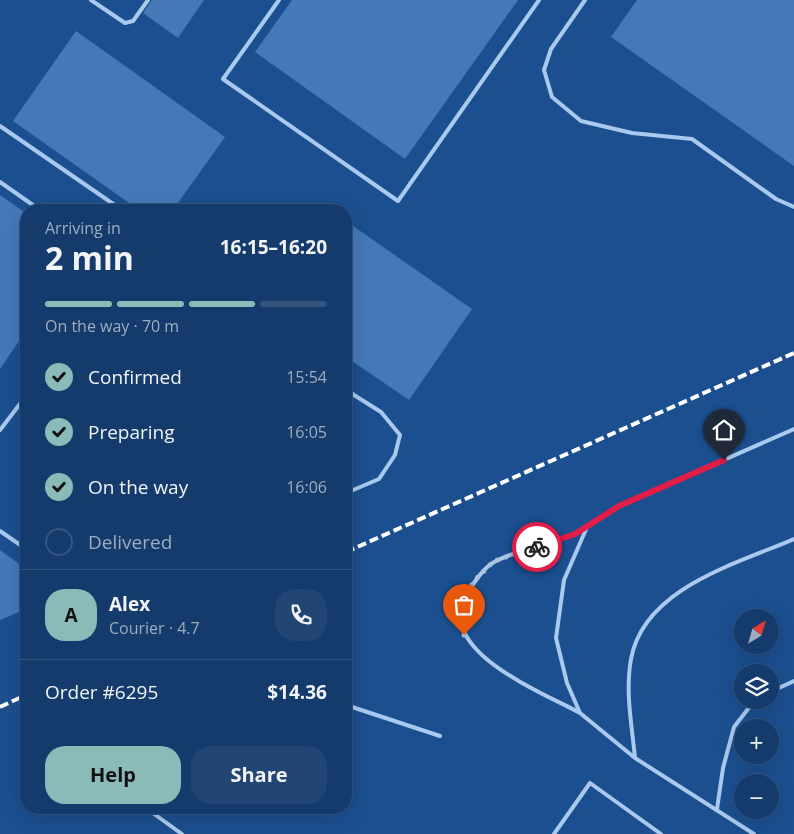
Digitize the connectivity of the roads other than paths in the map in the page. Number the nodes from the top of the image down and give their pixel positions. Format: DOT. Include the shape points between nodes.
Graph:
graph roads {
  1 [pos="91,0"];
  2 [pos="148,0"];
  3 [pos="279,0"];
  4 [pos="539,0"];
  5 [pos="585,0"];
  6 [pos="0,126"];
  7 [pos="0,182"];
  8 [pos="31,204"];
  9 [pos="113,204"];
  10 [pos="794,207"];
  11 [pos="352,394"];
  12 [pos="20,404"];
  13 [pos="794,429"];
  14 [pos="0,430"];
  15 [pos="352,490"];
  16 [pos="587,527"];
  17 [pos="0,531"];
  18 [pos="794,538"];
  19 [pos="20,545"];
  20 [pos="794,681"];
  21 [pos="779,688"];
  22 [pos="352,707"];
  23 [pos="748,709"];
  24 [pos="580,713"];
  25 [pos="440,736"];
  26 [pos="635,758"];
  27 [pos="717,809"];
  28 [pos="154,814"];
  29 [pos="182,834"];
  30 [pos="554,834"];
  31 [pos="661,834"];
  32 [pos="754,834"];
  1 -- 2 [label="lane" via="125,23 133,21"];
  3 -- 4 [label="lane" via="224,79 398,201"];
  5 -- 10 [label="lane" via="551,49 544,70 552,97 581,121 632,133 692,139 776,199"];
  6 -- 9 [label="lane"];
  7 -- 8 [label="lane"];
  11 -- 15 [label="lane" via="381,412 400,435 395,455 379,478"];
  12 -- 14 [label="lane"];
  13 -- 16 [label="lane" via="619,506"];
  16 -- 24 [label="lane" via="564,580 556,638 567,683"];
  16 -- 24 [label="lane" via="494,561 475,580 463,599 459,618 464,635 478,654"];
  17 -- 19 [label="lane"];
  18 -- 26 [label="lane" via="686,586 658,608 639,634 631,660 628,692"];
  20 -- 21 [label="lane"];
  22 -- 25 [label="lane"];
  23 -- 27 [label="lane" via="734,727"];
  24 -- 26 [label="lane"];
  26 -- 27 [label="lane"];
  27 -- 32 [label="lane"];
  28 -- 29 [label="lane"];
  30 -- 31 [label="lane" via="590,783"];
}
